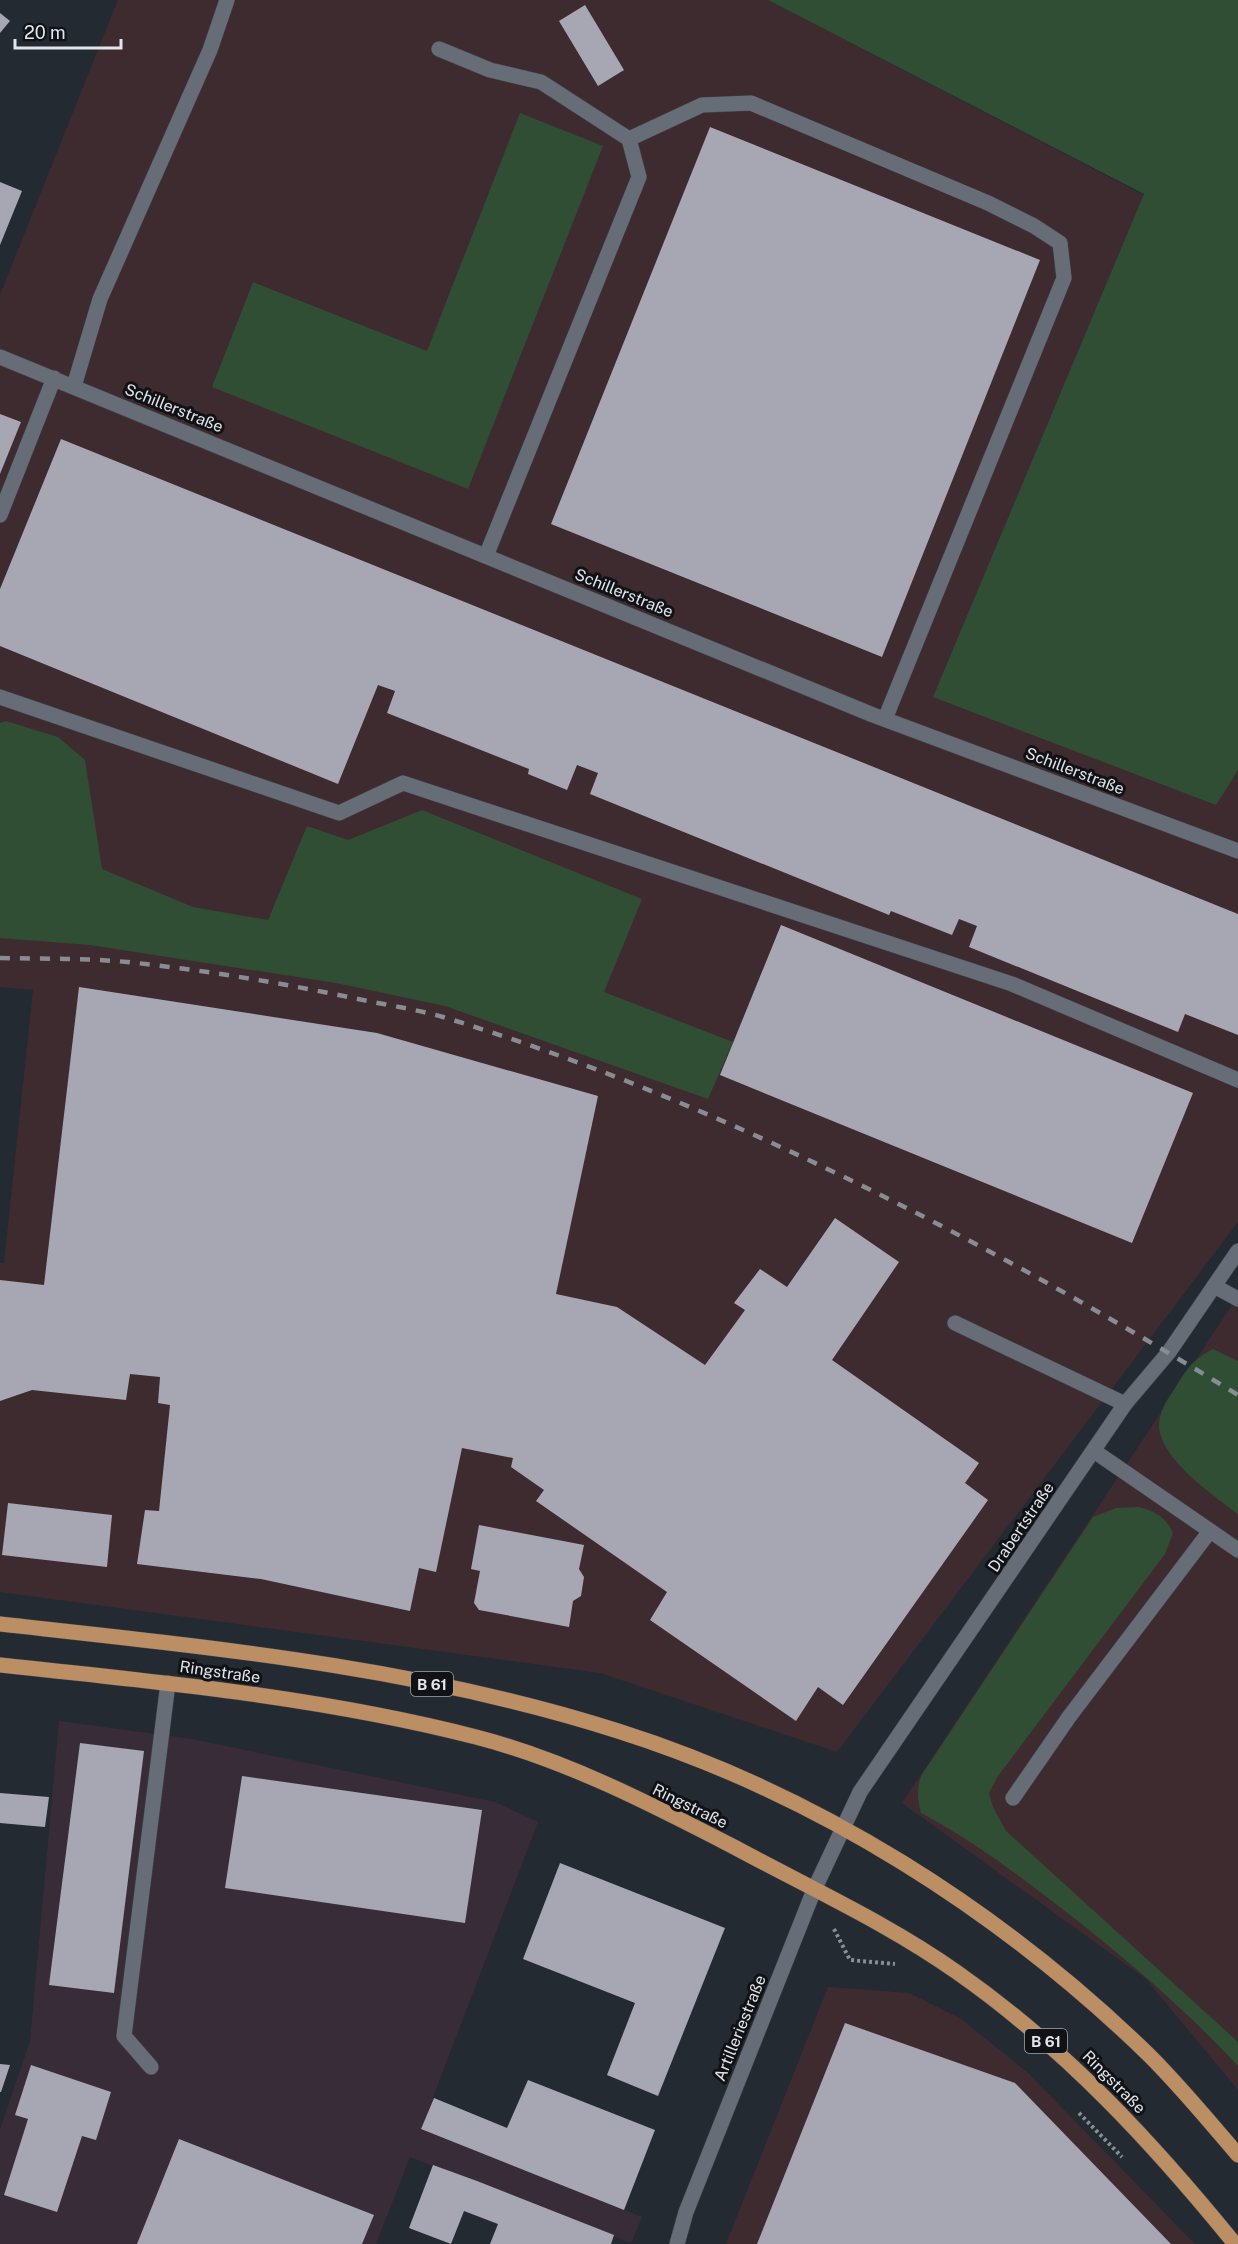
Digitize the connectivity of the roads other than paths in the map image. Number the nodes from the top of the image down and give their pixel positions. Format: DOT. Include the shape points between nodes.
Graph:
graph roads {
  1 [pos="227,0"];
  2 [pos="439,49"];
  3 [pos="629,139"];
  4 [pos="0,357"];
  5 [pos="54,378"];
  6 [pos="74,386"];
  7 [pos="0,515"];
  8 [pos="486,556"];
  9 [pos="0,697"];
  10 [pos="885,719"];
  11 [pos="1238,852"];
  12 [pos="1238,1080"];
  13 [pos="1238,1251"];
  14 [pos="1214,1286"];
  15 [pos="1238,1299"];
  16 [pos="955,1323"];
  17 [pos="1125,1404"];
  18 [pos="1094,1451"];
  19 [pos="1210,1531"];
  20 [pos="1238,1550"];
  21 [pos="0,1624"];
  22 [pos="0,1665"];
  23 [pos="168,1683"];
  24 [pos="1013,1798"];
  25 [pos="841,1828"];
  26 [pos="814,1890"];
  27 [pos="151,2067"];
  28 [pos="1238,2155"];
  29 [pos="677,2244"];
  30 [pos="1236,2244"];
  1 -- 6 [label="street" via="210,50 100,299"];
  2 -- 3 [label="street" via="490,70 541,82"];
  3 -- 8 [label="street" via="639,177"];
  3 -- 10 [label="street" via="702,105 751,103 988,203 1060,243 1064,278"];
  4 -- 5 [label="street, Schillerstraße"];
  5 -- 6 [label="street, Schillerstraße"];
  5 -- 7 [label="street"];
  6 -- 8 [label="street, Schillerstraße"];
  8 -- 10 [label="street, Schillerstraße"];
  9 -- 12 [label="street" via="339,813 403,783 1012,984"];
  10 -- 11 [label="street, Schillerstraße"];
  13 -- 14 [label="street, Drabertstraße"];
  14 -- 15 [label="street"];
  14 -- 17 [label="street, Drabertstraße" via="1168,1352"];
  16 -- 17 [label="street"];
  17 -- 18 [label="street, Drabertstraße"];
  18 -- 19 [label="street"];
  18 -- 25 [label="street, Drabertstraße" via="882,1756"];
  19 -- 20 [label="street"];
  19 -- 24 [label="street" via="1069,1717"];
  21 -- 25 [label="main road, Ringstraße / B 61" via="352,1669 492,1696 618,1731 688,1756 768,1789"];
  22 -- 23 [label="main road, Ringstraße / B 61"];
  23 -- 26 [label="main road, Ringstraße / B 61" via="354,1712 500,1745 589,1777"];
  23 -- 27 [label="street" via="124,2036"];
  25 -- 26 [label="street, Artilleriestraße"];
  25 -- 28 [label="main road, Ringstraße / B 61" via="953,1896 1055,1973 1151,2057"];
  26 -- 29 [label="street, Artilleriestraße" via="686,2212"];
  26 -- 30 [label="main road, Ringstraße / B 61" via="956,1971 1055,2049 1157,2150"];
}
